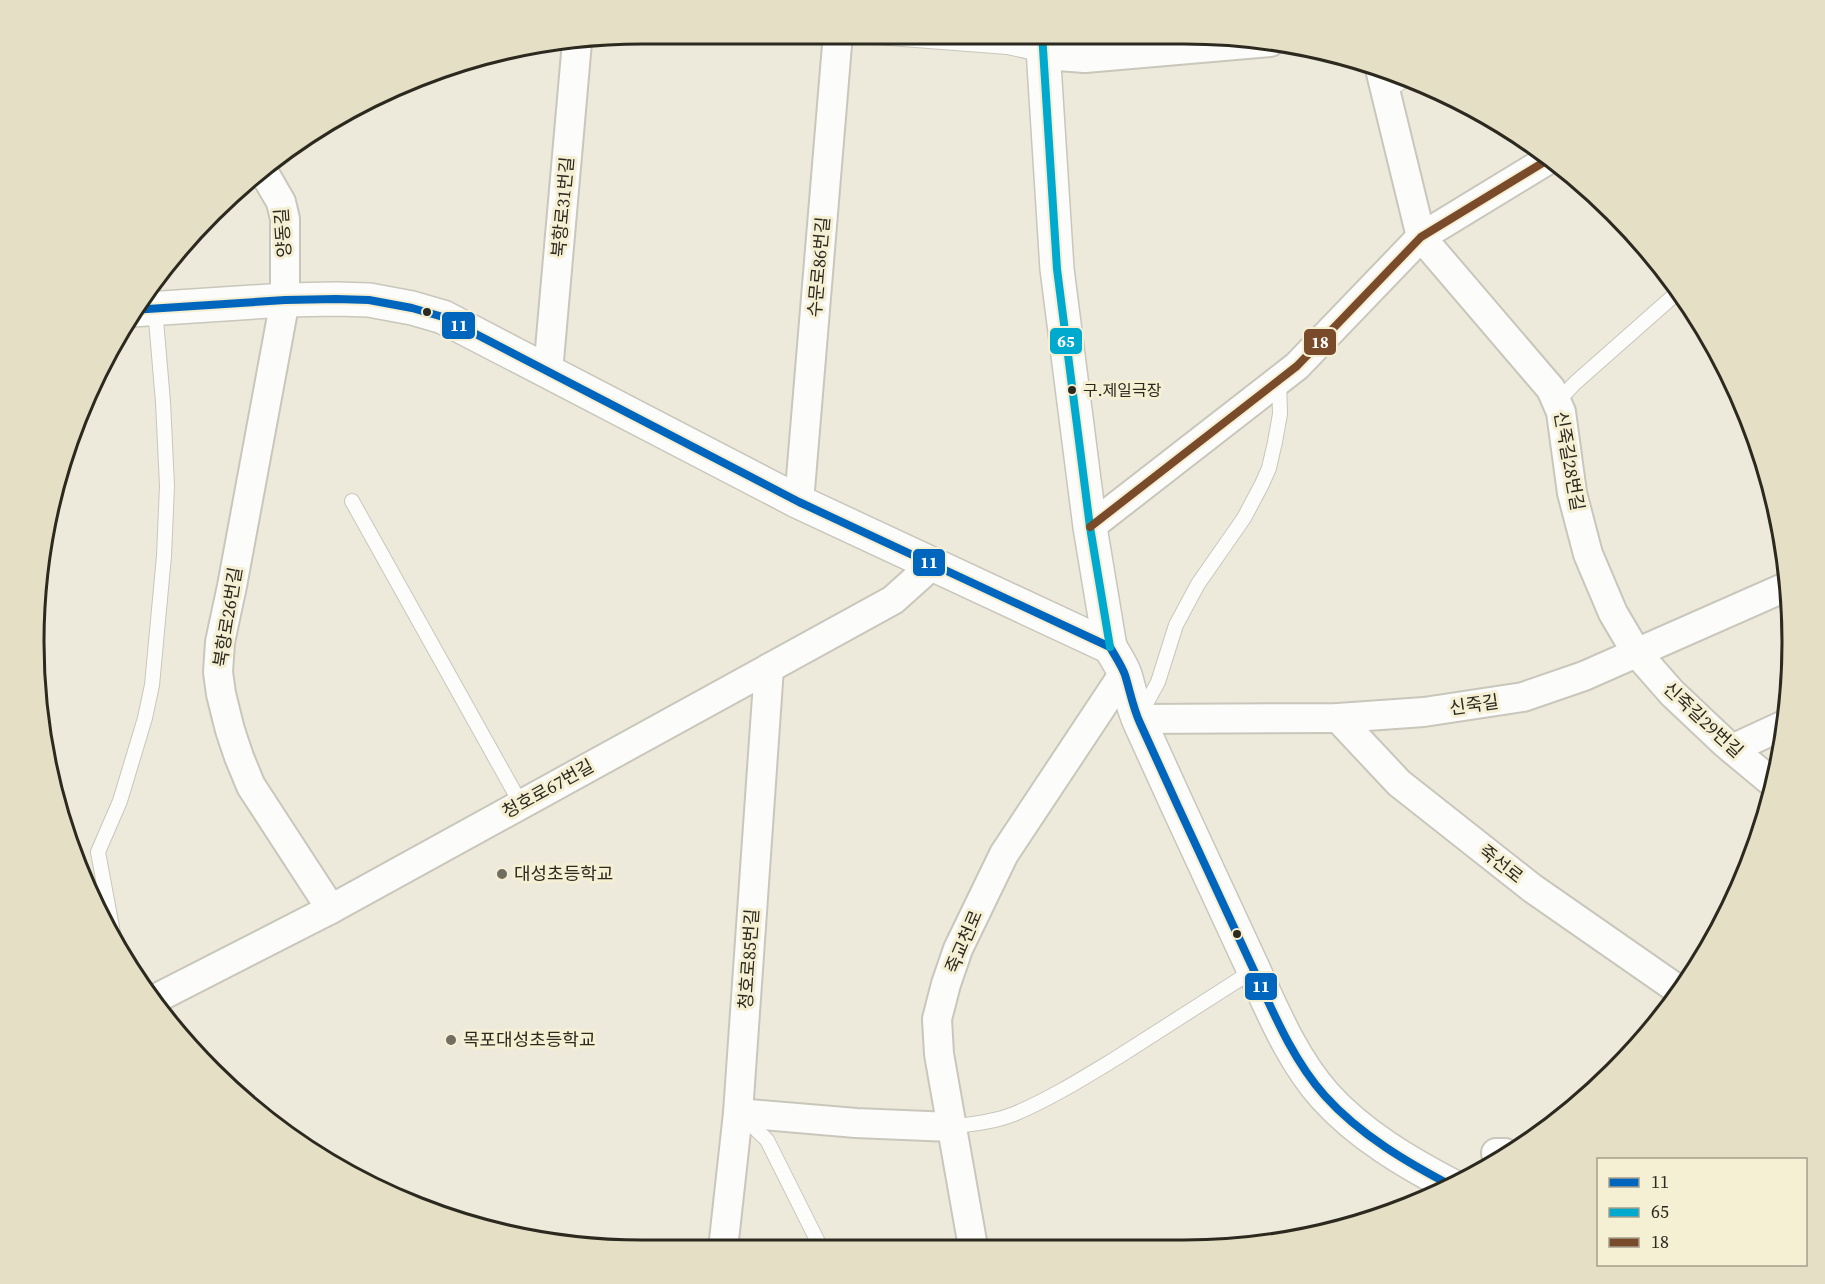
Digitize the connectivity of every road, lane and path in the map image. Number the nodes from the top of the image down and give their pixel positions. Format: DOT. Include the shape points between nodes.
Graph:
graph roads {
  1 [pos="837,44"];
  2 [pos="971,44"];
  3 [pos="1043,44"];
  4 [pos="1094,44"];
  5 [pos="1228,46"];
  6 [pos="576,48"];
  7 [pos="1085,58"];
  8 [pos="1392,82"];
  9 [pos="1542,163"];
  10 [pos="266,177"];
  11 [pos="1420,237"];
  12 [pos="1672,297"];
  13 [pos="285,300"];
  14 [pos="144,309"];
  15 [pos="548,372"];
  16 [pos="1280,380"];
  17 [pos="1558,401"];
  18 [pos="352,501"];
  19 [pos="799,502"];
  20 [pos="1090,527"];
  21 [pos="932,565"];
  22 [pos="1779,590"];
  23 [pos="1636,652"];
  24 [pos="1117,660"];
  25 [pos="769,668"];
  26 [pos="1338,718"];
  27 [pos="1138,719"];
  28 [pos="1775,728"];
  29 [pos="1732,749"];
  30 [pos="1766,777"];
  31 [pos="521,804"];
  32 [pos="331,909"];
  33 [pos="110,916"];
  34 [pos="1254,970"];
  35 [pos="1673,986"];
  36 [pos="160,996"];
  37 [pos="738,1113"];
  38 [pos="951,1127"];
  39 [pos="1443,1181"];
  40 [pos="724,1240"];
  41 [pos="817,1240"];
  42 [pos="972,1240"];
  1 -- 19 [label="street, 수문로86번길"];
  2 -- 3 [label="lane" via="1007,47"];
  3 -- 7 [label="street"];
  3 -- 20 [label="street" via="1057,269"];
  4 -- 7 [label="street"];
  5 -- 7 [label="street"];
  6 -- 15 [label="street, 북항로31번길"];
  8 -- 11 [label="street"];
  9 -- 11 [label="street"];
  10 -- 13 [label="street, 양동길" via="281,202 285,219"];
  11 -- 16 [label="street" via="1298,366"];
  11 -- 17 [label="street, 신죽길28번길"];
  12 -- 17 [label="lane"];
  13 -- 14 [label="street"];
  13 -- 15 [label="street" via="369,300 412,309 443,318"];
  13 -- 32 [label="street, 북항로26번길" via="220,642 218,672 230,730 251,786"];
  14 -- 33 [label="lane" via="164,402 164,556 150,696 120,801 98,852"];
  15 -- 19 [label="street"];
  16 -- 20 [label="street"];
  16 -- 27 [label="lane" via="1280,414 1269,468 1244,518 1198,584 1176,625 1158,682"];
  17 -- 23 [label="street, 신죽길28번길" via="1572,493 1588,554 1613,613"];
  18 -- 31 [label="lane"];
  19 -- 21 [label="street"];
  20 -- 24 [label="street"];
  21 -- 24 [label="street"];
  21 -- 25 [label="street, 청호로67번길" via="893,600"];
  22 -- 23 [label="street, 신죽길"];
  23 -- 26 [label="street, 신죽길" via="1523,698 1424,712"];
  23 -- 29 [label="street, 신죽길29번길" via="1672,693"];
  24 -- 27 [label="street"];
  24 -- 38 [label="street, 죽교천로" via="1004,854 958,949 937,1019"];
  25 -- 31 [label="street, 청호로67번길"];
  25 -- 37 [label="street, 청호로85번길"];
  26 -- 27 [label="street, 신죽길"];
  26 -- 35 [label="street, 죽선로" via="1399,783 1532,888"];
  27 -- 34 [label="street"];
  28 -- 29 [label="street"];
  29 -- 30 [label="street, 신죽길29번길"];
  31 -- 32 [label="street, 청호로67번길"];
  32 -- 36 [label="street, 청호로67번길"];
  34 -- 38 [label="lane" via="1044,1100 1012,1115"];
  34 -- 39 [label="street" via="1283,1031 1324,1094 1388,1149"];
  37 -- 38 [label="street" via="856,1124"];
  37 -- 40 [label="street, 청호로85번길"];
  37 -- 41 [label="lane" via="767,1140"];
  38 -- 42 [label="street, 죽교천로"];
}
